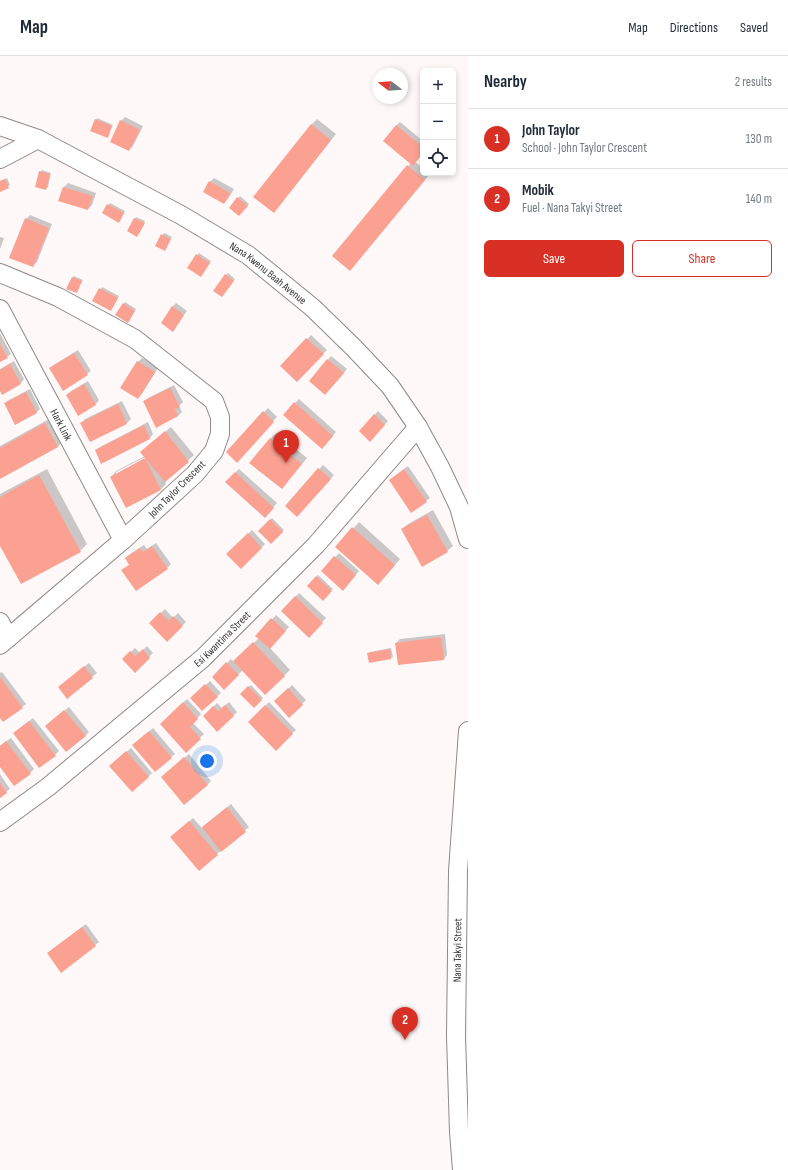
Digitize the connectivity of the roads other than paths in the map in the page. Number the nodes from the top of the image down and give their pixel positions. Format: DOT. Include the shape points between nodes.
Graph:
graph roads {
  1 [pos="0,126"];
  2 [pos="38,139"];
  3 [pos="0,159"];
  4 [pos="0,273"];
  5 [pos="0,309"];
  6 [pos="418,427"];
  7 [pos="463,507"];
  8 [pos="123,540"];
  9 [pos="468,540"];
  10 [pos="3,635"];
  11 [pos="468,732"];
  12 [pos="0,822"];
  13 [pos="463,871"];
  14 [pos="462,1170"];
  1 -- 2 [label="street, Nana Kwenu Baah Avenue"];
  2 -- 3 [label="street"];
  2 -- 6 [label="street, Nana Kwenu Baah Avenue" via="180,215 248,255 313,308 354,348 390,386"];
  4 -- 8 [label="street, John Taylor Crescent" via="58,297 135,339 214,401 220,418 220,434 214,451 195,474"];
  5 -- 8 [label="street, Hark Link"];
  6 -- 7 [label="street, Nana Kwenu Baah Avenue"];
  6 -- 12 [label="street, Esi Kwantima Street" via="316,545 203,658 48,787"];
  7 -- 9 [label="street"];
  8 -- 10 [label="street, John Taylor Crescent"];
  11 -- 13 [label="street, Nana Takyi Street"];
  13 -- 14 [label="street, Nana Takyi Street" via="456,1036"];
}
